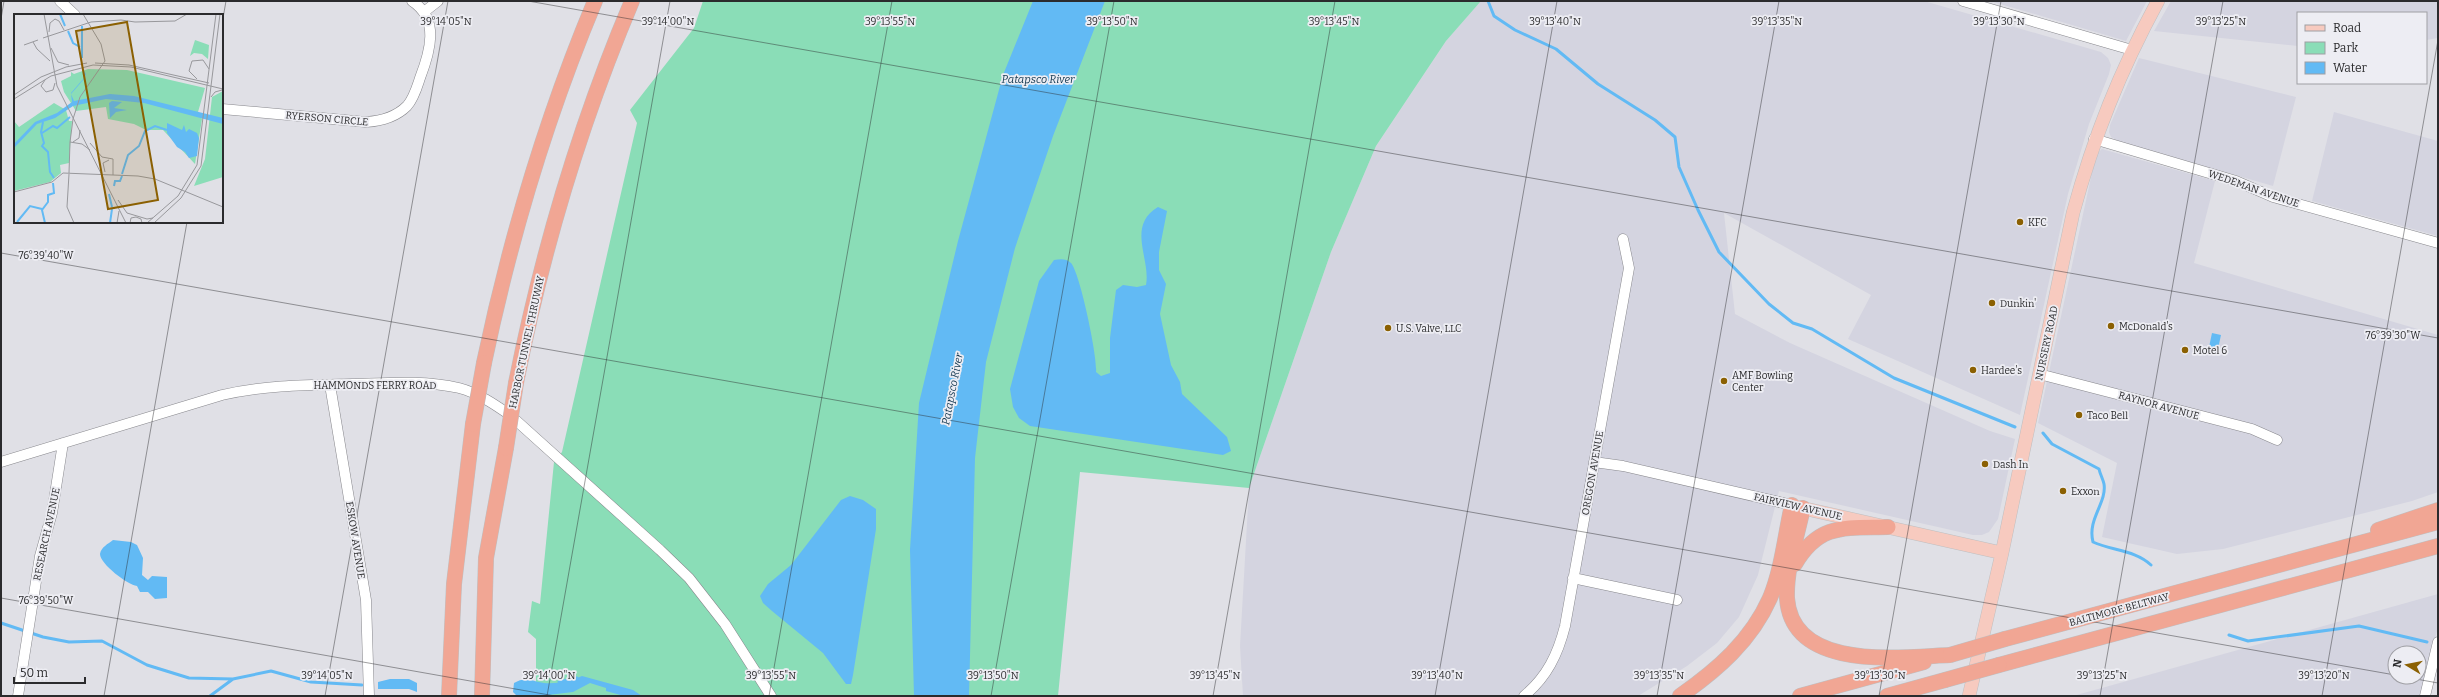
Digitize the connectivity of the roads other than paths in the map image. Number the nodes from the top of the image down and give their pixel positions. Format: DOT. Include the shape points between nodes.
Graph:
graph roads {
  1 [pos="60,1"];
  2 [pos="412,1"];
  3 [pos="438,1"];
  4 [pos="595,1"];
  5 [pos="632,1"];
  6 [pos="1963,1"];
  7 [pos="2158,1"];
  8 [pos="424,12"];
  9 [pos="74,14"];
  10 [pos="2132,50"];
  11 [pos="223,109"];
  12 [pos="2094,139"];
  13 [pos="1623,239"];
  14 [pos="2438,243"];
  15 [pos="2039,374"];
  16 [pos="330,385"];
  17 [pos="2277,440"];
  18 [pos="63,443"];
  19 [pos="1,462"];
  20 [pos="1594,462"];
  21 [pos="1798,507"];
  22 [pos="2438,510"];
  23 [pos="2438,522"];
  24 [pos="1888,527"];
  25 [pos="2438,546"];
  26 [pos="2438,552"];
  27 [pos="2002,553"];
  28 [pos="2405,556"];
  29 [pos="2277,566"];
  30 [pos="1788,575"];
  31 [pos="1573,578"];
  32 [pos="454,584"];
  33 [pos="1677,600"];
  34 [pos="2438,642"];
  35 [pos="1950,654"];
  36 [pos="18,696"];
  37 [pos="369,696"];
  38 [pos="441,696"];
  39 [pos="449,696"];
  40 [pos="482,696"];
  41 [pos="771,696"];
  42 [pos="1524,696"];
  43 [pos="1680,696"];
  44 [pos="1800,696"];
  45 [pos="1887,696"];
  46 [pos="1969,696"];
  47 [pos="2425,696"];
  1 -- 9 [label="street"];
  2 -- 8 [label="street"];
  3 -- 8 [label="street"];
  4 -- 32 [label="highway, bridge" via="562,84 528,187 504,275 473,424"];
  5 -- 40 [label="highway, HARBOR TUNNEL THRUWAY, bridge" via="592,103 566,182 542,266 516,383 486,558"];
  6 -- 10 [label="street"];
  7 -- 10 [label="main road, NURSERY ROAD"];
  8 -- 11 [label="street, RYERSON CIRCLE" via="431,35 428,57 408,105 388,119 366,122"];
  10 -- 12 [label="main road, NURSERY ROAD"];
  12 -- 14 [label="street, WEDEMAN AVENUE" via="2236,180 2273,197"];
  12 -- 15 [label="main road, NURSERY ROAD" via="2073,213"];
  13 -- 20 [label="street, OREGON AVENUE" via="1629,268"];
  15 -- 17 [label="street, RAYNOR AVENUE" via="2252,429"];
  15 -- 27 [label="main road, NURSERY ROAD"];
  16 -- 18 [label="street, HAMMONDS FERRY ROAD" via="237,391"];
  16 -- 37 [label="street, ESKOW AVENUE" via="366,600"];
  16 -- 41 [label="street, HAMMONDS FERRY ROAD" via="438,384 471,392 501,408 556,455 689,578 725,624"];
  18 -- 19 [label="street, HAMMONDS FERRY ROAD"];
  18 -- 36 [label="street, RESEARCH AVENUE" via="52,513 40,556"];
  20 -- 21 [label="street, FAIRVIEW AVENUE" via="1623,466"];
  20 -- 31 [label="street, OREGON AVENUE"];
  21 -- 24 [label="main road, FAIRVIEW AVENUE"];
  21 -- 30 [label="highway"];
  21 -- 43 [label="highway" via="1770,597 1760,617 1748,636 1716,669"];
  22 -- 29 [label="highway" via="2411,517"];
  23 -- 29 [label="highway, BALTIMORE BELTWAY"];
  24 -- 27 [label="main road, FAIRVIEW AVENUE"];
  24 -- 30 [label="highway" via="1832,530 1819,535 1801,552"];
  25 -- 28 [label="highway"];
  26 -- 28 [label="highway"];
  27 -- 46 [label="main road, NURSERY ROAD"];
  28 -- 45 [label="highway, bridge"];
  29 -- 35 [label="highway, BALTIMORE BELTWAY, bridge"];
  30 -- 35 [label="highway" via="1787,600 1797,626 1809,639 1823,647 1840,654 1859,657"];
  31 -- 33 [label="street"];
  31 -- 42 [label="street, OREGON AVENUE" via="1559,648 1546,673"];
  32 -- 38 [label="highway"];
  32 -- 39 [label="highway"];
  34 -- 47 [label="street"];
  35 -- 44 [label="highway, BALTIMORE BELTWAY"];
}
